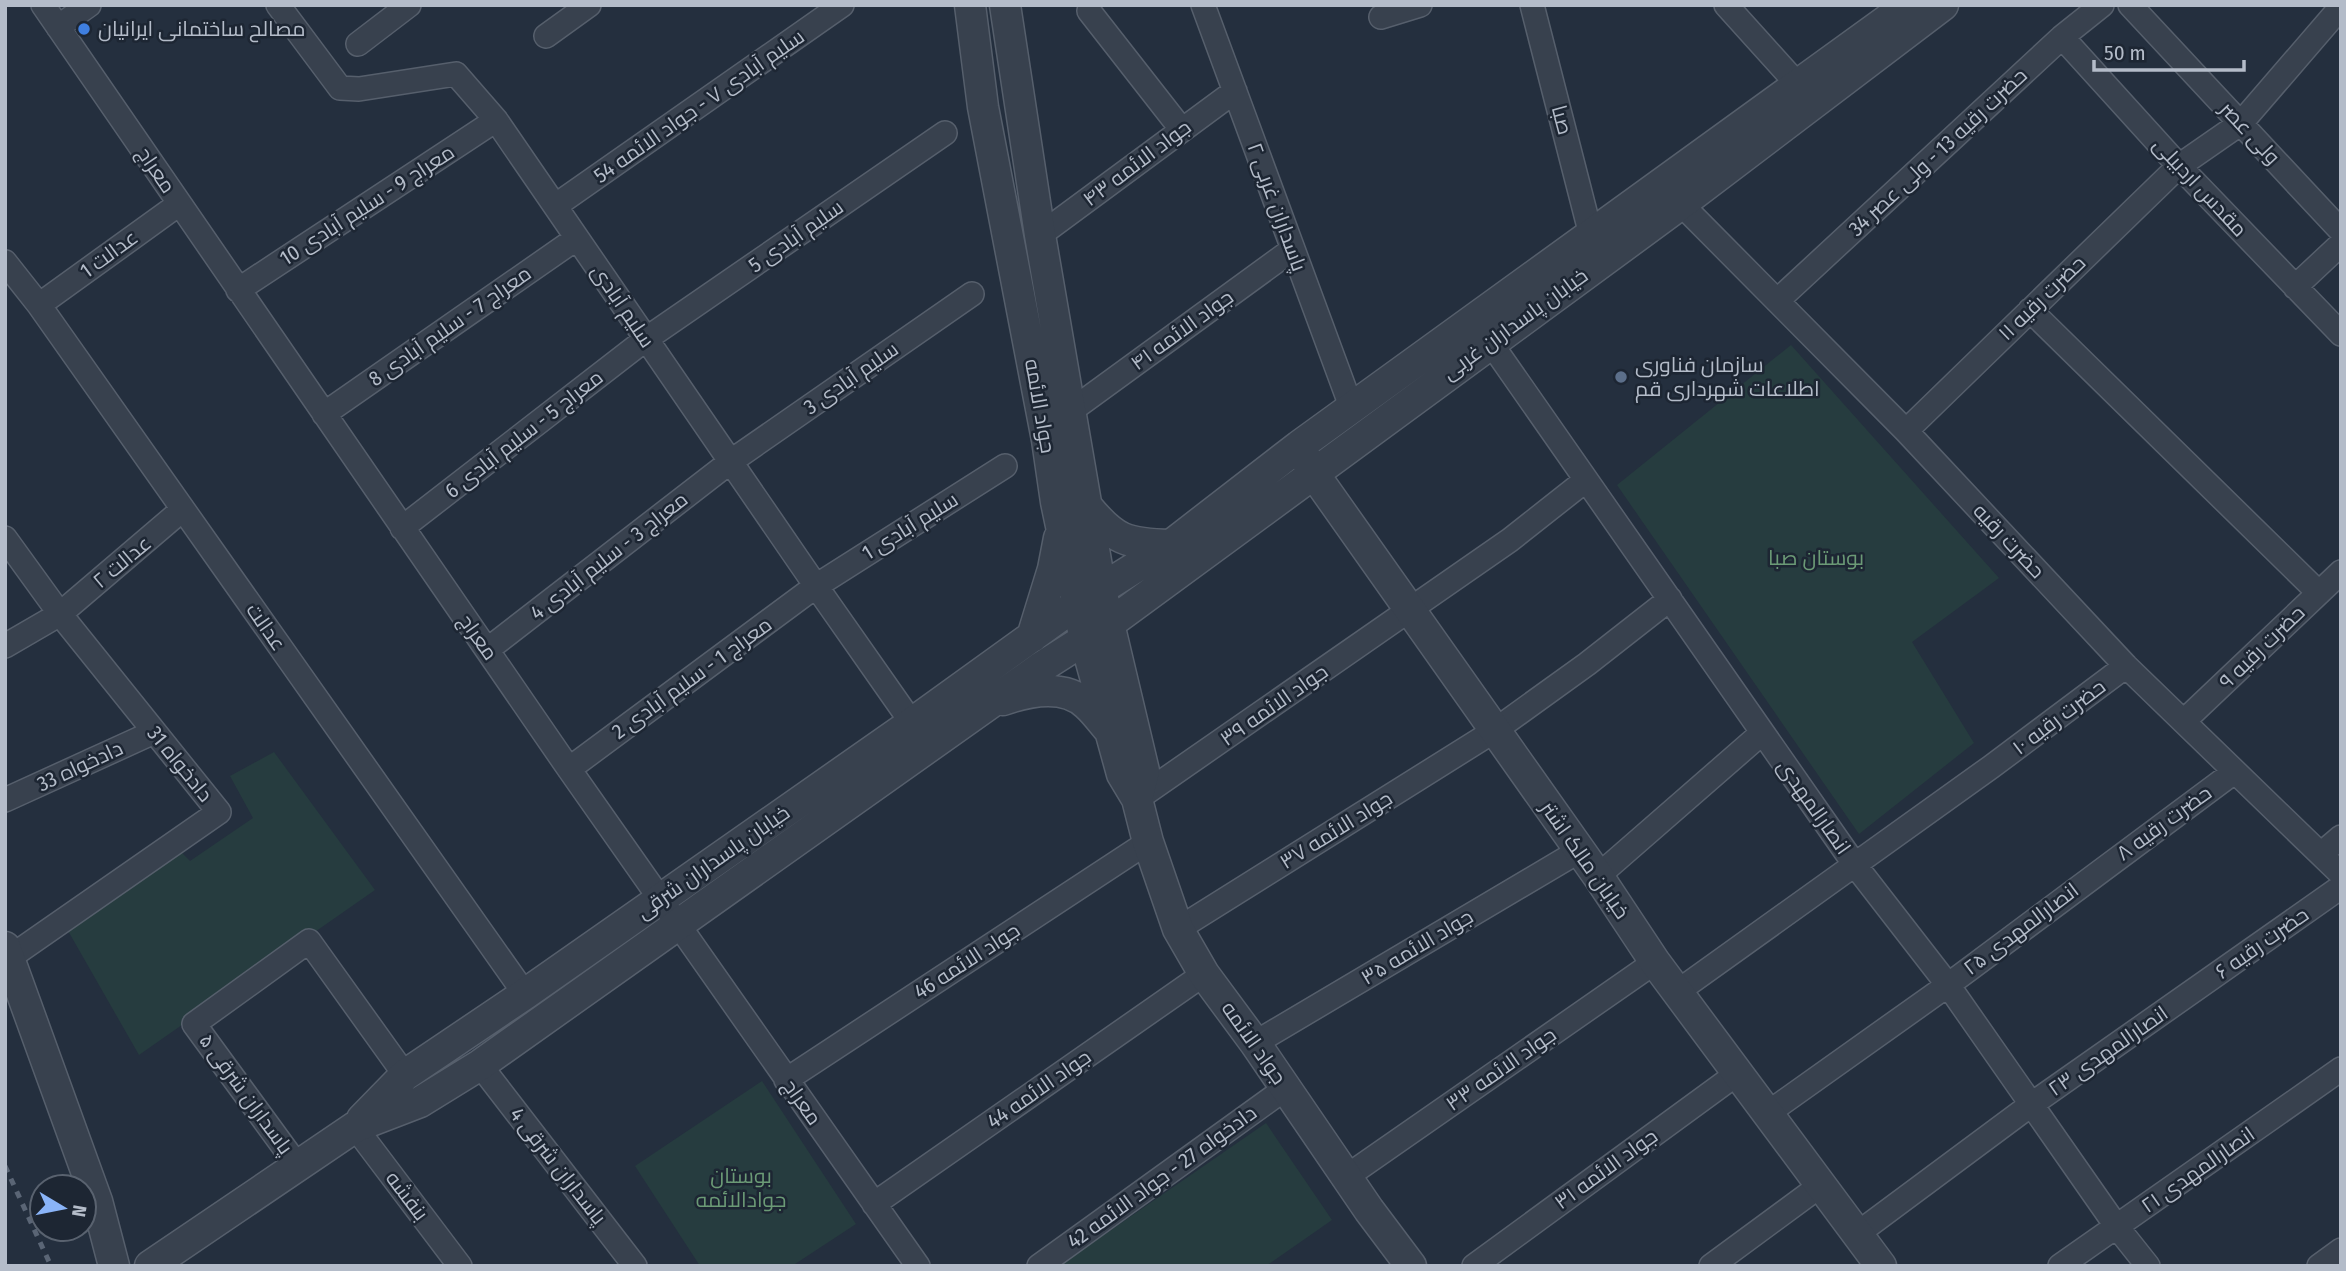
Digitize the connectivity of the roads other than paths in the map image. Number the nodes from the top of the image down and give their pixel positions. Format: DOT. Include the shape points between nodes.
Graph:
graph roads {
  1 [pos="43,5"];
  2 [pos="89,5"];
  3 [pos="278,5"];
  4 [pos="409,5"];
  5 [pos="589,5"];
  6 [pos="842,5"];
  7 [pos="970,5"];
  8 [pos="1005,5"];
  9 [pos="1203,5"];
  10 [pos="1420,5"];
  11 [pos="1532,5"];
  12 [pos="1726,5"];
  13 [pos="1943,5"];
  14 [pos="2102,5"];
  15 [pos="2341,7"];
  16 [pos="1893,10"];
  17 [pos="2144,10"];
  18 [pos="1088,11"];
  19 [pos="1381,17"];
  20 [pos="58,27"];
  21 [pos="546,36"];
  22 [pos="2062,37"];
  23 [pos="358,44"];
  24 [pos="1799,86"];
  25 [pos="1235,91"];
  26 [pos="496,120"];
  27 [pos="2241,123"];
  28 [pos="1182,130"];
  29 [pos="945,133"];
  30 [pos="2179,166"];
  31 [pos="179,204"];
  32 [pos="1681,204"];
  33 [pos="555,206"];
  34 [pos="2341,231"];
  35 [pos="1040,235"];
  36 [pos="1591,235"];
  37 [pos="577,238"];
  38 [pos="2341,244"];
  39 [pos="1293,249"];
  40 [pos="5,262"];
  41 [pos="2295,287"];
  42 [pos="238,290"];
  43 [pos="972,294"];
  44 [pos="1777,301"];
  45 [pos="39,305"];
  46 [pos="2030,310"];
  47 [pos="2341,334"];
  48 [pos="646,339"];
  49 [pos="1490,342"];
  50 [pos="1352,409"];
  51 [pos="1072,410"];
  52 [pos="324,414"];
  53 [pos="1906,431"];
  54 [pos="1299,446"];
  55 [pos="730,462"];
  56 [pos="1004,466"];
  57 [pos="1314,474"];
  58 [pos="1586,480"];
  59 [pos="1086,505"];
  60 [pos="183,509"];
  61 [pos="1062,527"];
  62 [pos="402,528"];
  63 [pos="5,538"];
  64 [pos="1171,545"];
  65 [pos="2341,572"];
  66 [pos="816,586"];
  67 [pos="2319,593"];
  68 [pos="1089,597"];
  69 [pos="1670,599"];
  70 [pos="1410,611"];
  71 [pos="60,614"];
  72 [pos="1109,624"];
  73 [pos="1031,637"];
  74 [pos="1085,640"];
  75 [pos="5,646"];
  76 [pos="487,650"];
  77 [pos="2126,666"];
  78 [pos="986,706"];
  79 [pos="2184,721"];
  80 [pos="912,723"];
  81 [pos="1494,731"];
  82 [pos="154,732"];
  83 [pos="1762,733"];
  84 [pos="1113,736"];
  85 [pos="569,769"];
  86 [pos="2234,772"];
  87 [pos="1138,799"];
  88 [pos="5,800"];
  89 [pos="2341,836"];
  90 [pos="1149,842"];
  91 [pos="1579,851"];
  92 [pos="2321,854"];
  93 [pos="1855,865"];
  94 [pos="2095,873"];
  95 [pos="2341,874"];
  96 [pos="1598,876"];
  97 [pos="2341,887"];
  98 [pos="660,900"];
  99 [pos="677,924"];
  100 [pos="1178,929"];
  101 [pos="7,953"];
  102 [pos="1655,962"];
  103 [pos="1204,974"];
  104 [pos="1948,985"];
  105 [pos="1677,992"];
  106 [pos="525,994"];
  107 [pos="2183,998"];
  108 [pos="1255,1042"];
  109 [pos="480,1065"];
  110 [pos="2341,1069"];
  111 [pos="1738,1073"];
  112 [pos="405,1075"];
  113 [pos="786,1080"];
  114 [pos="1286,1087"];
  115 [pos="2032,1104"];
  116 [pos="1768,1113"];
  117 [pos="355,1127"];
  118 [pos="297,1165"];
  119 [pos="87,1173"];
  120 [pos="1346,1177"];
  121 [pos="1821,1185"];
  122 [pos="98,1202"];
  123 [pos="874,1204"];
  124 [pos="98,1205"];
  125 [pos="2117,1227"];
  126 [pos="1857,1234"];
  127 [pos="2341,1250"];
  128 [pos="114,1266"];
  129 [pos="144,1266"];
  130 [pos="150,1266"];
  131 [pos="460,1266"];
  132 [pos="635,1266"];
  133 [pos="918,1266"];
  134 [pos="1039,1266"];
  135 [pos="1411,1266"];
  136 [pos="1474,1266"];
  137 [pos="1711,1266"];
  138 [pos="1881,1266"];
  139 [pos="2060,1266"];
  140 [pos="2148,1266"];
  141 [pos="2319,1266"];
  1 -- 20 [label="street, معراج"];
  2 -- 20 [label="street"];
  3 -- 26 [label="street, سلیم آبادی" via="340,88 456,74"];
  4 -- 23 [label="street"];
  5 -- 21 [label="street"];
  6 -- 33 [label="street, سلیم آبادی ۷ - جواد الائمه 54"];
  7 -- 61 [label="street, جواد الائمه" via="983,107"];
  8 -- 35 [label="street, جواد الائمه"];
  9 -- 25 [label="street, پاسداران غربی ۲"];
  10 -- 19 [label="street"];
  11 -- 36 [label="street, صبا"];
  12 -- 24 [label="street"];
  13 -- 32 [label="street, خیابان پاسداران غربی"];
  14 -- 22 [label="street, حضرت رقیه 13 - ولی عصر 34"];
  15 -- 27 [label="street, حضرت رقیه ۱۱"];
  16 -- 24 [label="street, خیابان پاسداران غربی"];
  17 -- 27 [label="street, ولی عصر"];
  18 -- 28 [label="street"];
  20 -- 31 [label="street, معراج"];
  22 -- 30 [label="street, مقدس اردبیلی"];
  22 -- 44 [label="street, حضرت رقیه 13 - ولی عصر 34"];
  24 -- 36 [label="street, خیابان پاسداران غربی"];
  25 -- 28 [label="street, جواد الائمه ۴۳"];
  25 -- 39 [label="street, پاسداران غربی ۲"];
  26 -- 33 [label="street, سلیم آبادی"];
  26 -- 42 [label="street, معراج 9 - سلیم آبادی 10"];
  27 -- 30 [label="street, حضرت رقیه ۱۱"];
  27 -- 34 [label="street, ولی عصر"];
  28 -- 35 [label="street, جواد الائمه ۴۳"];
  29 -- 48 [label="street, سلیم آبادی 5"];
  30 -- 41 [label="street, مقدس اردبیلی"];
  30 -- 46 [label="street, حضرت رقیه ۱۱"];
  31 -- 42 [label="street, معراج"];
  31 -- 45 [label="street, عدالت 1"];
  32 -- 44 [label="street, حضرت رقیه"];
  32 -- 49 [label="street, خیابان پاسداران غربی"];
  33 -- 37 [label="street, سلیم آبادی"];
  35 -- 51 [label="street, جواد الائمه"];
  36 -- 50 [label="street, خیابان پاسداران غربی"];
  37 -- 48 [label="street, سلیم آبادی"];
  37 -- 52 [label="street, معراج 7 - سلیم آبادی 8"];
  38 -- 41 [label="street"];
  39 -- 50 [label="street, پاسداران غربی ۲"];
  39 -- 51 [label="street, جواد الائمه ۴۱"];
  40 -- 45 [label="street, عدالت"];
  41 -- 47 [label="street, مقدس اردبیلی"];
  42 -- 52 [label="street, معراج"];
  43 -- 55 [label="street, سلیم آبادی 3"];
  44 -- 53 [label="street, حضرت رقیه"];
  45 -- 60 [label="street, عدالت"];
  46 -- 53 [label="street, حضرت رقیه ۱۱"];
  46 -- 67 [label="street"];
  48 -- 55 [label="street, سلیم آبادی"];
  48 -- 62 [label="street, معراج 5 - سلیم آبادی 6"];
  49 -- 57 [label="street, خیابان پاسداران غربی"];
  49 -- 58 [label="street, انصارالمهدی"];
  50 -- 54 [label="street, خیابان پاسداران غربی"];
  51 -- 59 [label="street, جواد الائمه"];
  52 -- 62 [label="street, معراج"];
  53 -- 77 [label="street, حضرت رقیه"];
  54 -- 57 [label="street, خیابان مالک اشتر"];
  54 -- 64 [label="street, خیابان پاسداران غربی"];
  55 -- 66 [label="street, سلیم آبادی"];
  55 -- 76 [label="street, معراج 3 - سلیم آبادی 4"];
  56 -- 66 [label="street, سلیم آبادی 1"];
  57 -- 70 [label="street, خیابان مالک اشتر"];
  57 -- 72 [label="street, خیابان پاسداران غربی"];
  58 -- 69 [label="street, انصارالمهدی"];
  58 -- 70 [label="street, جواد الائمه ۳۹"];
  59 -- 64 [label="street" via="1117,536 1138,544"];
  59 -- 68 [label="street, جواد الائمه"];
  60 -- 71 [label="street, عدالت ۲"];
  60 -- 106 [label="street, عدالت"];
  61 -- 68 [label="street, جواد الائمه"];
  61 -- 73 [label="street"];
  62 -- 76 [label="street, معراج"];
  63 -- 71 [label="street, دادخواه 31"];
  64 -- 68 [label="street, خیابان پاسداران غربی"];
  65 -- 67 [label="street, حضرت رقیه ۹"];
  66 -- 80 [label="street, سلیم آبادی"];
  66 -- 85 [label="street, معراج 1 - سلیم آبادی 2"];
  67 -- 79 [label="street, حضرت رقیه ۹"];
  68 -- 72 [label="street, جواد الائمه"];
  68 -- 73 [label="street, خیابان پاسداران شرقی"];
  68 -- 74 [label="street, جواد الائمه"];
  69 -- 81 [label="street, جواد الائمه ۳۷"];
  69 -- 83 [label="street, انصارالمهدی"];
  70 -- 81 [label="street, خیابان مالک اشتر"];
  70 -- 87 [label="street, جواد الائمه ۳۹"];
  71 -- 75 [label="street, عدالت ۲"];
  71 -- 82 [label="street, دادخواه 31"];
  72 -- 74 [label="street, خیابان پاسداران غربی"];
  72 -- 87 [label="street, جواد الائمه" via="1144,771"];
  73 -- 80 [label="street, خیابان پاسداران شرقی"];
  74 -- 78 [label="street, خیابان پاسداران شرقی"];
  74 -- 84 [label="street, جواد الائمه"];
  76 -- 85 [label="street, معراج"];
  77 -- 79 [label="street, حضرت رقیه"];
  77 -- 93 [label="street, حضرت رقیه ۱۰"];
  78 -- 84 [label="street" via="1051,690 1087,704"];
  78 -- 99 [label="street, خیابان پاسداران شرقی"];
  79 -- 86 [label="street, حضرت رقیه"];
  80 -- 98 [label="street, خیابان پاسداران شرقی"];
  81 -- 91 [label="street, خیابان مالک اشتر"];
  81 -- 100 [label="street, جواد الائمه ۳۷"];
  82 -- 88 [label="street, دادخواه 33"];
  82 -- 101 [label="street, دادخواه 31" via="219,812"];
  83 -- 93 [label="street, انصارالمهدی"];
  83 -- 96 [label="street"];
  84 -- 87 [label="street, جواد الائمه" via="1122,774"];
  85 -- 98 [label="street, معراج"];
  86 -- 92 [label="street, حضرت رقیه"];
  86 -- 94 [label="street, حضرت رقیه ۸"];
  87 -- 90 [label="street, جواد الائمه"];
  89 -- 92 [label="street"];
  90 -- 100 [label="street, جواد الائمه"];
  90 -- 113 [label="street, جواد الائمه 46"];
  91 -- 96 [label="street, خیابان مالک اشتر"];
  91 -- 108 [label="street, جواد الائمه ۳۵"];
  92 -- 95 [label="street, حضرت رقیه"];
  93 -- 104 [label="street, انصارالمهدی"];
  93 -- 105 [label="street, حضرت رقیه ۱۰"];
  94 -- 104 [label="street, انصارالمهدی ۲۵"];
  96 -- 102 [label="street, خیابان مالک اشتر"];
  97 -- 107 [label="street, حضرت رقیه ۶"];
  98 -- 99 [label="street, معراج"];
  98 -- 106 [label="street, خیابان پاسداران شرقی"];
  99 -- 109 [label="street, خیابان پاسداران شرقی"];
  99 -- 113 [label="street, معراج"];
  100 -- 103 [label="street, جواد الائمه"];
  101 -- 119 [label="street"];
  102 -- 105 [label="street, خیابان مالک اشتر"];
  102 -- 120 [label="street, جواد الائمه ۳۳"];
  103 -- 108 [label="street, جواد الائمه"];
  103 -- 123 [label="street, جواد الائمه 44"];
  104 -- 115 [label="street, انصارالمهدی"];
  104 -- 116 [label="street, انصارالمهدی ۲۵"];
  105 -- 111 [label="street, خیابان مالک اشتر"];
  106 -- 112 [label="street, خیابان پاسداران شرقی"];
  107 -- 115 [label="street, انصارالمهدی ۲۳"];
  108 -- 114 [label="street, جواد الائمه"];
  109 -- 117 [label="street, خیابان پاسداران شرقی" via="419,1102"];
  109 -- 132 [label="street, پاسداران شرقی 4"];
  110 -- 125 [label="street, انصارالمهدی ۲۱"];
  111 -- 116 [label="street, خیابان مالک اشتر"];
  111 -- 136 [label="street, جواد الائمه ۳۱"];
  112 -- 117 [label="street, خیابان پاسداران شرقی"];
  112 -- 118 [label="street, پاسداران شرقی ۵" via="309,941 194,1024"];
  113 -- 123 [label="street, معراج"];
  114 -- 120 [label="street, جواد الائمه"];
  114 -- 134 [label="street, دادخواه 27 - جواد الائمه 42"];
  115 -- 125 [label="street, انصارالمهدی"];
  115 -- 126 [label="street, انصارالمهدی ۲۳"];
  116 -- 121 [label="street, خیابان مالک اشتر"];
  117 -- 118 [label="street, خیابان پاسداران شرقی"];
  117 -- 131 [label="street, بنفشه"];
  118 -- 130 [label="street, خیابان پاسداران شرقی"];
  120 -- 135 [label="street, جواد الائمه"];
  121 -- 126 [label="street, خیابان مالک اشتر"];
  121 -- 137 [label="street"];
  122 -- 129 [label="street"];
  123 -- 133 [label="street, معراج"];
  124 -- 128 [label="street"];
  125 -- 139 [label="street, انصارالمهدی ۲۱"];
  125 -- 140 [label="street, انصارالمهدی"];
  126 -- 138 [label="street, خیابان مالک اشتر"];
  127 -- 141 [label="street"];
}
